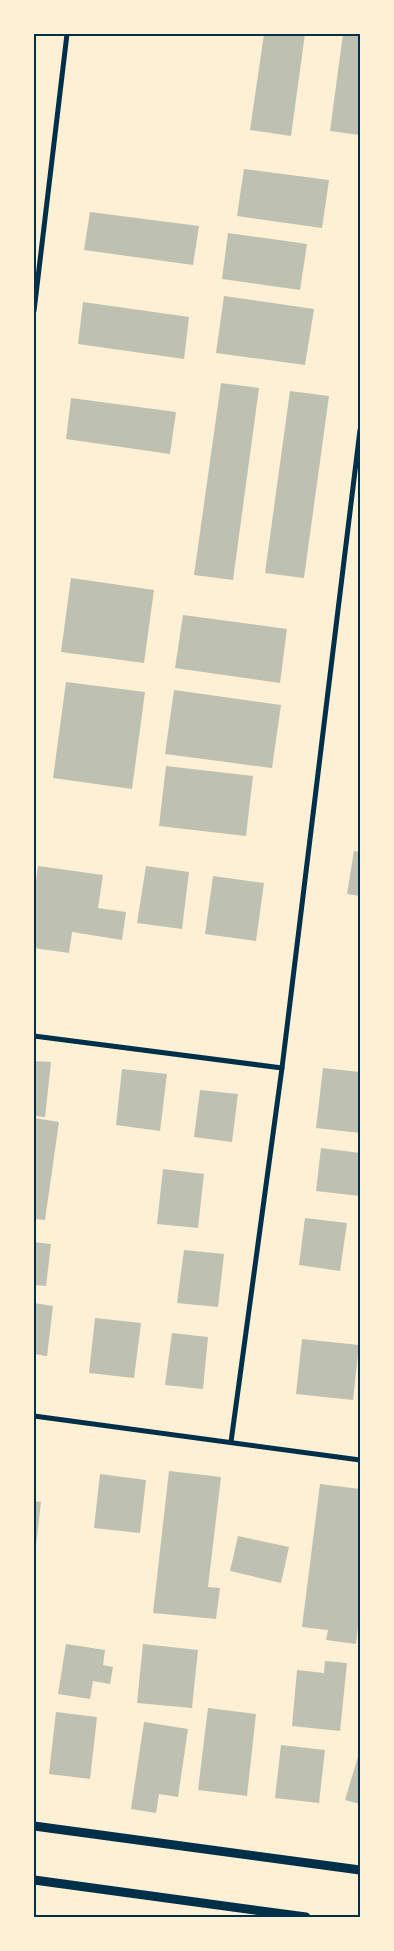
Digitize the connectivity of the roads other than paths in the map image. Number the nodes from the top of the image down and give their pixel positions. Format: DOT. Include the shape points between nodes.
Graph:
graph roads {
  1 [pos="68,34"];
  2 [pos="34,311"];
  3 [pos="360,430"];
  4 [pos="34,1036"];
  5 [pos="282,1068"];
  6 [pos="34,1416"];
  7 [pos="231,1442"];
  8 [pos="360,1460"];
  9 [pos="34,1826"];
  10 [pos="360,1870"];
  11 [pos="34,1880"];
  12 [pos="306,1917"];
  1 -- 2 [label="street"];
  3 -- 5 [label="street"];
  4 -- 5 [label="street"];
  5 -- 7 [label="street"];
  6 -- 7 [label="street"];
  7 -- 8 [label="street"];
  9 -- 10 [label="street"];
  11 -- 12 [label="street"];
}
